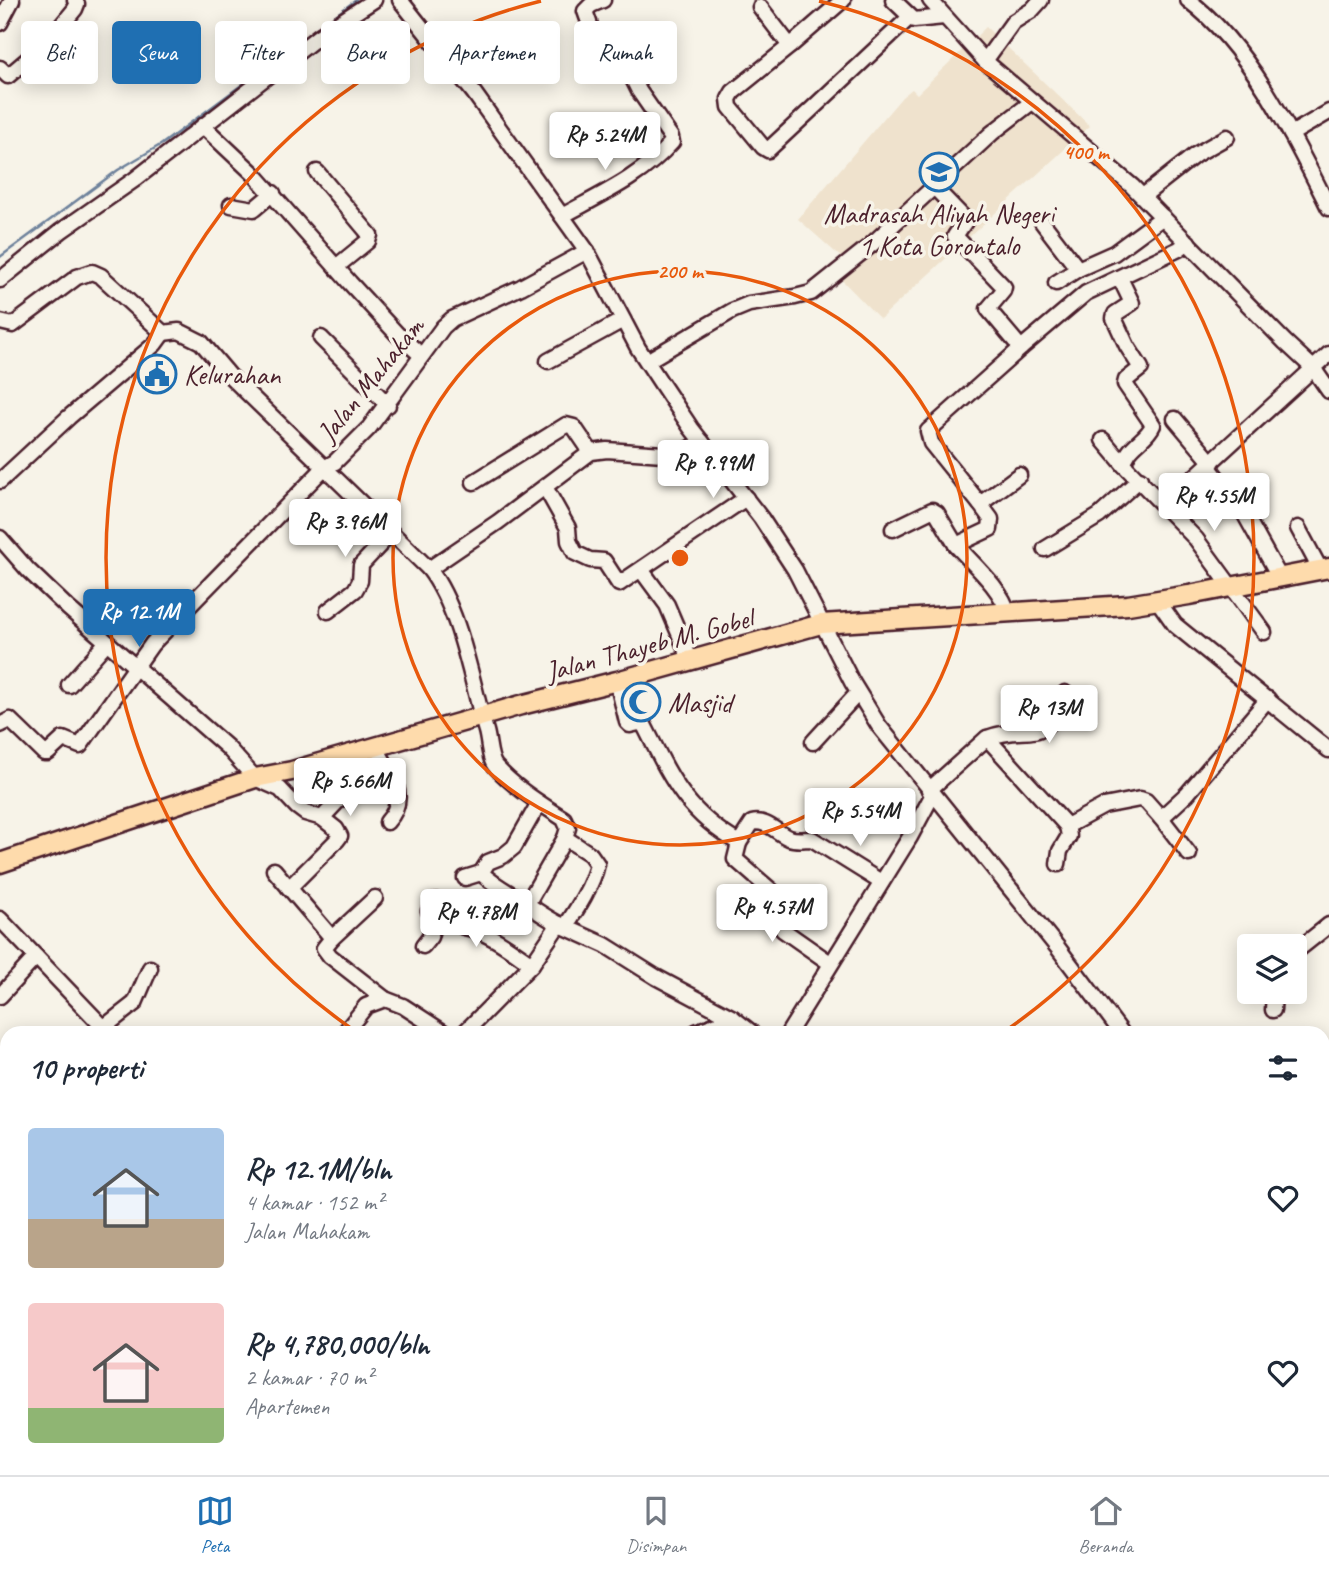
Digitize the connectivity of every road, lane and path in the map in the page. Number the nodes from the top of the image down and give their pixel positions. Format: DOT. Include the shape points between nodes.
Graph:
graph roads {
  1 [pos="12,0"];
  2 [pos="75,0"];
  3 [pos="374,0"];
  4 [pos="400,0"];
  5 [pos="603,0"];
  6 [pos="843,0"];
  7 [pos="892,0"];
  8 [pos="930,0"];
  9 [pos="1041,0"];
  10 [pos="1188,0"];
  11 [pos="760,7"];
  12 [pos="944,17"];
  13 [pos="909,18"];
  14 [pos="0,23"];
  15 [pos="790,46"];
  16 [pos="985,61"];
  17 [pos="0,68"];
  18 [pos="1032,102"];
  19 [pos="1329,112"];
  20 [pos="202,126"];
  21 [pos="1291,134"];
  22 [pos="1227,137"];
  23 [pos="317,172"];
  24 [pos="934,187"];
  25 [pos="273,193"];
  26 [pos="1143,196"];
  27 [pos="231,205"];
  28 [pos="1329,208"];
  29 [pos="562,216"];
  30 [pos="1163,217"];
  31 [pos="1042,222"];
  32 [pos="1188,242"];
  33 [pos="587,251"];
  34 [pos="337,267"];
  35 [pos="1078,269"];
  36 [pos="1120,278"];
  37 [pos="0,280"];
  38 [pos="1056,283"];
  39 [pos="623,320"];
  40 [pos="0,322"];
  41 [pos="163,333"];
  42 [pos="321,338"];
  43 [pos="1021,348"];
  44 [pos="1329,354"];
  45 [pos="421,355"];
  46 [pos="548,361"];
  47 [pos="647,361"];
  48 [pos="1314,368"];
  49 [pos="1329,391"];
  50 [pos="388,405"];
  51 [pos="1175,419"];
  52 [pos="1103,440"];
  53 [pos="702,442"];
  54 [pos="591,452"];
  55 [pos="1210,464"];
  56 [pos="1124,465"];
  57 [pos="324,468"];
  58 [pos="1019,475"];
  59 [pos="1140,479"];
  60 [pos="0,481"];
  61 [pos="474,482"];
  62 [pos="545,487"];
  63 [pos="747,498"];
  64 [pos="980,504"];
  65 [pos="1164,505"];
  66 [pos="1298,528"];
  67 [pos="892,529"];
  68 [pos="391,533"];
  69 [pos="0,538"];
  70 [pos="956,545"];
  71 [pos="1045,549"];
  72 [pos="1325,568"];
  73 [pos="429,569"];
  74 [pos="642,571"];
  75 [pos="1279,576"];
  76 [pos="1231,587"];
  77 [pos="1158,601"];
  78 [pos="328,611"];
  79 [pos="1008,612"];
  80 [pos="821,624"];
  81 [pos="1264,632"];
  82 [pos="106,643"];
  83 [pos="690,659"];
  84 [pos="134,667"];
  85 [pos="617,681"];
  86 [pos="68,685"];
  87 [pos="858,692"];
  88 [pos="1065,693"];
  89 [pos="1268,699"];
  90 [pos="482,717"];
  91 [pos="0,725"];
  92 [pos="987,738"];
  93 [pos="813,742"];
  94 [pos="375,746"];
  95 [pos="1329,750"];
  96 [pos="320,763"];
  97 [pos="255,778"];
  98 [pos="931,792"];
  99 [pos="539,803"];
  100 [pos="322,818"];
  101 [pos="1161,818"];
  102 [pos="387,822"];
  103 [pos="1067,826"];
  104 [pos="565,838"];
  105 [pos="739,843"];
  106 [pos="1189,854"];
  107 [pos="0,863"];
  108 [pos="1058,864"];
  109 [pos="274,870"];
  110 [pos="481,873"];
  111 [pos="464,878"];
  112 [pos="881,882"];
  113 [pos="289,888"];
  114 [pos="375,898"];
  115 [pos="527,904"];
  116 [pos="0,919"];
  117 [pos="1329,925"];
  118 [pos="562,926"];
  119 [pos="332,938"];
  120 [pos="1307,942"];
  121 [pos="423,946"];
  122 [pos="36,957"];
  123 [pos="830,963"];
  124 [pos="532,964"];
  125 [pos="150,968"];
  126 [pos="0,996"];
  127 [pos="385,999"];
  128 [pos="1273,1004"];
  129 [pos="1273,1010"];
  130 [pos="733,1018"];
  131 [pos="102,1026"];
  132 [pos="110,1026"];
  133 [pos="350,1026"];
  134 [pos="434,1026"];
  135 [pos="471,1026"];
  136 [pos="712,1026"];
  137 [pos="743,1026"];
  138 [pos="793,1026"];
  139 [pos="1116,1026"];
  1 -- 14 [label="street"];
  2 -- 17 [label="street" via="75,9 47,43 8,76"];
  3 -- 20 [label="street"];
  4 -- 29 [label="street"];
  5 -- 29 [label="street" via="588,6 584,13 600,46 605,49 622,43 639,91 672,140 639,173"];
  6 -- 15 [label="street"];
  7 -- 13 [label="street"];
  8 -- 12 [label="street"];
  9 -- 16 [label="street" via="1013,22"];
  10 -- 21 [label="street" via="1227,37"];
  11 -- 15 [label="street"];
  12 -- 13 [label="street"];
  12 -- 16 [label="street"];
  13 -- 15 [label="street" via="768,150 730,107 729,99"];
  16 -- 18 [label="street"];
  18 -- 24 [label="street"];
  18 -- 26 [label="street"];
  19 -- 21 [label="street"];
  20 -- 25 [label="street"];
  20 -- 37 [label="street"];
  21 -- 28 [label="street"];
  22 -- 26 [label="street" via="1195,155"];
  23 -- 34 [label="street" via="370,235"];
  24 -- 43 [label="street" via="965,220 955,236 1004,286 988,309"];
  24 -- 47 [label="street" via="811,292 749,304"];
  25 -- 27 [label="street" via="254,209"];
  25 -- 34 [label="street"];
  26 -- 30 [label="street"];
  29 -- 33 [label="street"];
  30 -- 32 [label="street"];
  30 -- 35 [label="street" via="1107,258"];
  31 -- 35 [label="street"];
  32 -- 36 [label="street"];
  32 -- 48 [label="street"];
  33 -- 39 [label="street"];
  33 -- 45 [label="street, Jalan Mahakam" via="452,319"];
  34 -- 45 [label="street"];
  35 -- 38 [label="street"];
  36 -- 43 [label="street" via="1083,295"];
  36 -- 56 [label="street" via="1132,303 1114,318 1141,368 1125,384 1153,425 1127,453"];
  39 -- 46 [label="street"];
  39 -- 47 [label="street"];
  40 -- 41 [label="street" via="13,325 77,277 92,272"];
  41 -- 57 [label="street" via="179,331 201,342"];
  41 -- 60 [label="street"];
  42 -- 50 [label="street"];
  43 -- 64 [label="street" via="928,431 931,443"];
  44 -- 48 [label="street"];
  45 -- 50 [label="street, Jalan Mahakam"];
  47 -- 53 [label="street"];
  48 -- 49 [label="street"];
  48 -- 55 [label="street"];
  50 -- 57 [label="street, Jalan Mahakam"];
  51 -- 55 [label="street"];
  52 -- 56 [label="street"];
  53 -- 54 [label="street" via="677,455"];
  53 -- 63 [label="street"];
  54 -- 61 [label="street" via="574,427 566,425"];
  54 -- 62 [label="street"];
  55 -- 65 [label="street"];
  55 -- 75 [label="street"];
  56 -- 59 [label="street"];
  57 -- 68 [label="street"];
  57 -- 84 [label="street, Jalan Mahakam" via="178,615"];
  58 -- 64 [label="street"];
  59 -- 65 [label="street"];
  59 -- 71 [label="street" via="1099,516"];
  62 -- 73 [label="street"];
  62 -- 74 [label="street" via="568,528 575,553 604,561 616,586"];
  63 -- 74 [label="street"];
  63 -- 80 [label="street" via="795,570"];
  64 -- 70 [label="street" via="992,526"];
  65 -- 76 [label="street"];
  66 -- 72 [label="street"];
  67 -- 70 [label="street" via="932,510"];
  68 -- 73 [label="street"];
  68 -- 78 [label="street" via="361,565 355,590"];
  69 -- 82 [label="street"];
  70 -- 79 [label="street" via="997,590"];
  72 -- 75 [label="main road, Jalan Thayeb M. Gobel"];
  73 -- 90 [label="street" via="447,599"];
  74 -- 83 [label="street" via="667,605"];
  75 -- 76 [label="main road, Jalan Thayeb M. Gobel"];
  76 -- 77 [label="main road, Jalan Thayeb M. Gobel"];
  76 -- 81 [label="street"];
  77 -- 79 [label="main road, Jalan Thayeb M. Gobel"];
  77 -- 89 [label="street" via="1175,625"];
  79 -- 80 [label="main road, Jalan Thayeb M. Gobel"];
  80 -- 83 [label="main road, Jalan Thayeb M. Gobel"];
  80 -- 87 [label="street"];
  82 -- 84 [label="street"];
  82 -- 86 [label="street"];
  83 -- 85 [label="main road, Jalan Thayeb M. Gobel"];
  84 -- 91 [label="street, Jalan Mahakam" via="78,747 64,739 44,753 10,720"];
  84 -- 97 [label="street" via="227,747"];
  85 -- 90 [label="main road, Jalan Thayeb M. Gobel"];
  85 -- 105 [label="street" via="627,722 644,725 681,795"];
  87 -- 93 [label="street"];
  87 -- 98 [label="street"];
  88 -- 92 [label="street" via="1058,711 1040,729 1006,731"];
  89 -- 95 [label="street"];
  89 -- 101 [label="street"];
  90 -- 94 [label="main road, Jalan Thayeb M. Gobel"];
  90 -- 99 [label="street" via="494,765"];
  92 -- 98 [label="street"];
  92 -- 103 [label="street"];
  94 -- 96 [label="main road, Jalan Thayeb M. Gobel"];
  94 -- 102 [label="street" via="398,791 398,804"];
  96 -- 97 [label="main road, Jalan Thayeb M. Gobel"];
  96 -- 100 [label="street" via="338,801"];
  97 -- 100 [label="street" via="280,789 306,813"];
  97 -- 107 [label="main road, Jalan Thayeb M. Gobel"];
  98 -- 112 [label="street"];
  98 -- 139 [label="street"];
  99 -- 104 [label="street" via="567,822"];
  99 -- 110 [label="street" via="514,847 488,862"];
  100 -- 113 [label="street" via="340,837"];
  101 -- 103 [label="street" via="1140,799 1104,806"];
  101 -- 106 [label="street"];
  103 -- 108 [label="street" via="1069,836 1059,851"];
  104 -- 115 [label="street"];
  104 -- 118 [label="street" via="597,864 576,910"];
  105 -- 112 [label="street" via="752,823 762,822 790,838 812,839"];
  105 -- 123 [label="street" via="735,859 774,893 783,930"];
  109 -- 113 [label="street"];
  110 -- 111 [label="street"];
  110 -- 115 [label="street"];
  112 -- 123 [label="street"];
  113 -- 119 [label="street"];
  114 -- 119 [label="street"];
  115 -- 118 [label="street"];
  116 -- 122 [label="street"];
  117 -- 120 [label="street"];
  118 -- 124 [label="street"];
  118 -- 130 [label="street"];
  119 -- 127 [label="street" via="325,951"];
  121 -- 124 [label="street" via="435,917 429,911 437,901 461,918 464,927 494,938"];
  122 -- 126 [label="street"];
  122 -- 131 [label="street"];
  123 -- 138 [label="street"];
  124 -- 135 [label="street"];
  125 -- 132 [label="street" via="135,1003"];
  127 -- 133 [label="street" via="366,1006"];
  127 -- 134 [label="street"];
  128 -- 129 [label="street"];
  130 -- 136 [label="street"];
  130 -- 137 [label="street"];
}
